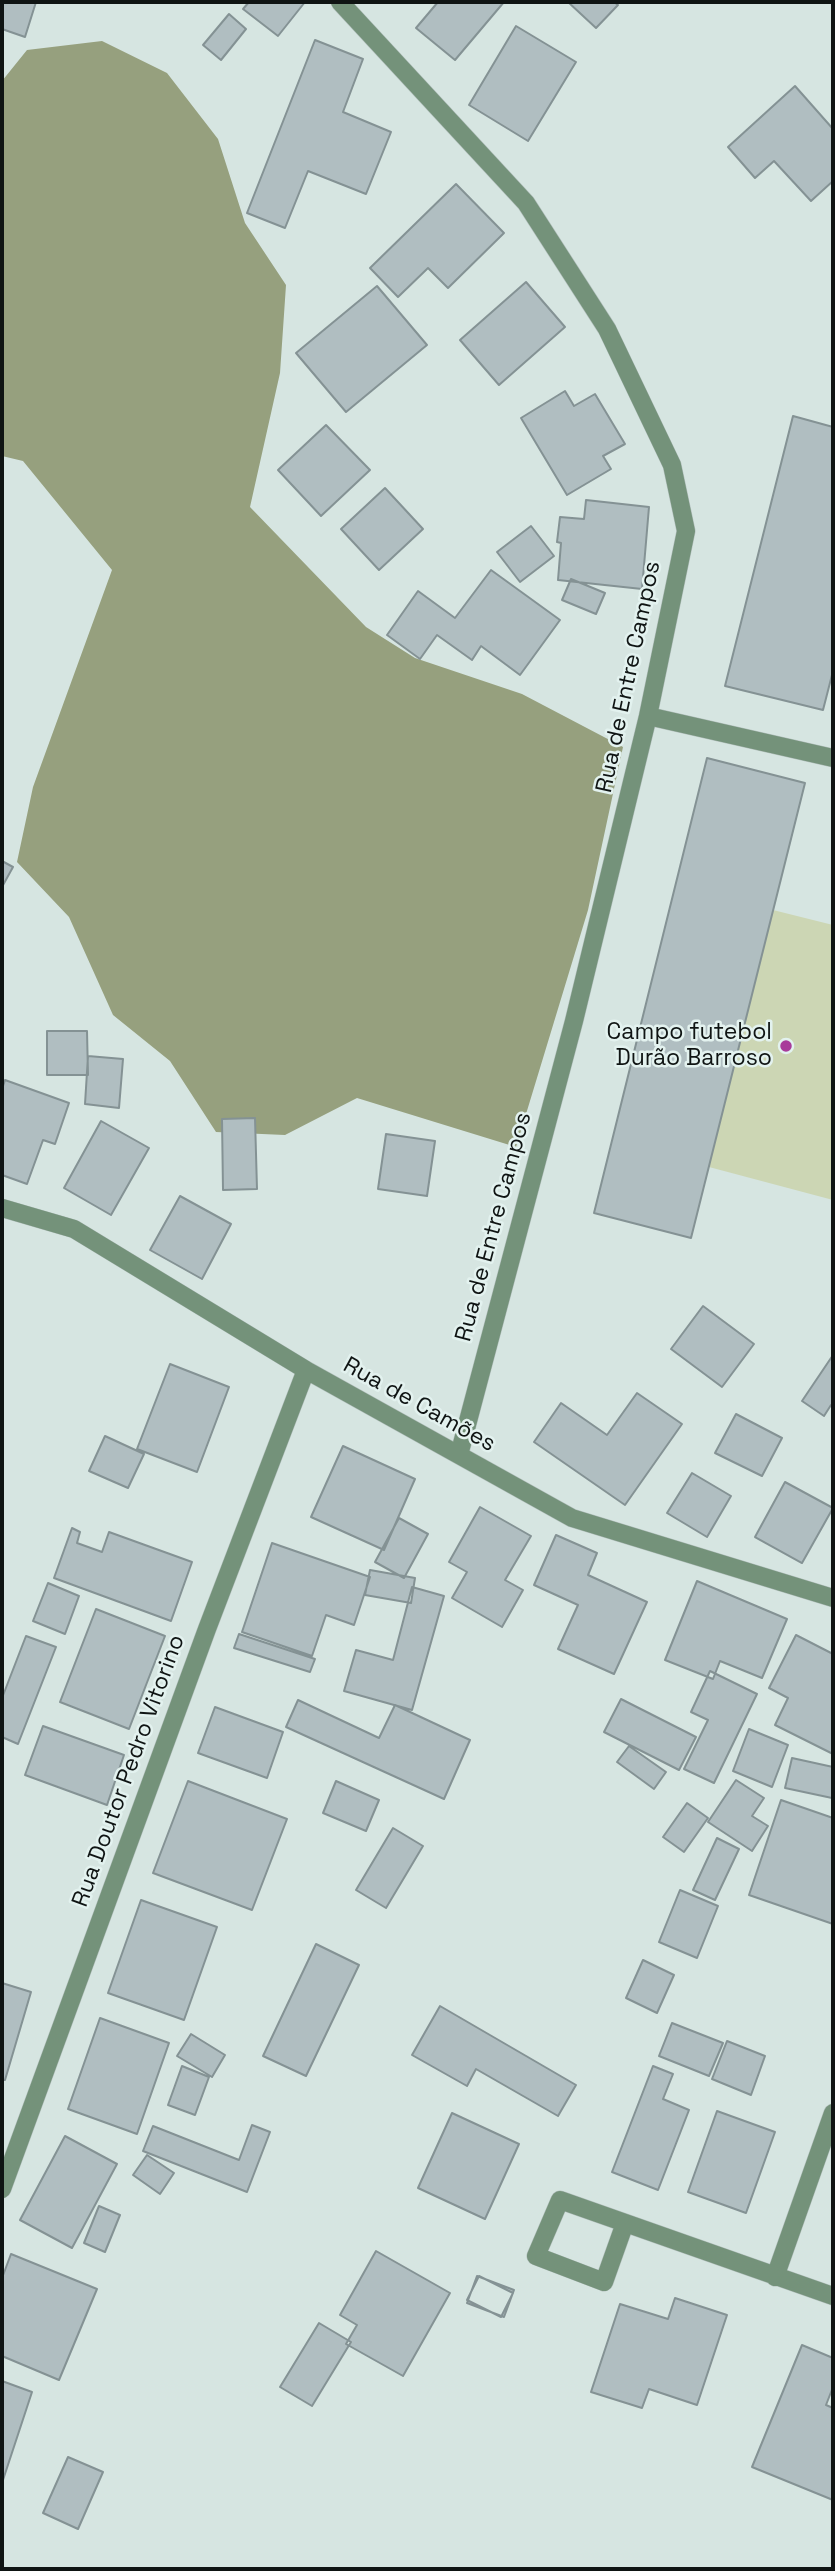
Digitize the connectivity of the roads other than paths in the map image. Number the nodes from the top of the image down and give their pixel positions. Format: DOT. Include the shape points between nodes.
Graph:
graph roads {
  1 [pos="340,2"];
  2 [pos="648,716"];
  3 [pos="833,758"];
  4 [pos="2,1208"];
  5 [pos="306,1370"];
  6 [pos="459,1455"];
  7 [pos="833,1598"];
  8 [pos="833,2113"];
  9 [pos="2,2189"];
  10 [pos="625,2223"];
  11 [pos="775,2277"];
  12 [pos="833,2296"];
  1 -- 2 [label="street, Rua de Entre Campos" via="526,204 607,328 672,466 686,531"];
  2 -- 3 [label="street"];
  2 -- 6 [label="street, Rua de Entre Campos" via="574,1021"];
  4 -- 5 [label="street, Rua de Camões" via="74,1229"];
  5 -- 6 [label="street, Rua de Camões"];
  5 -- 9 [label="street, Rua Doutor Pedro Vitorino"];
  6 -- 7 [label="street, Rua de Camões" via="572,1518"];
  8 -- 11 [label="street"];
  10 -- 10 [label="street" via="560,2200 536,2256 604,2282"];
  10 -- 11 [label="street"];
  11 -- 12 [label="street"];
}
